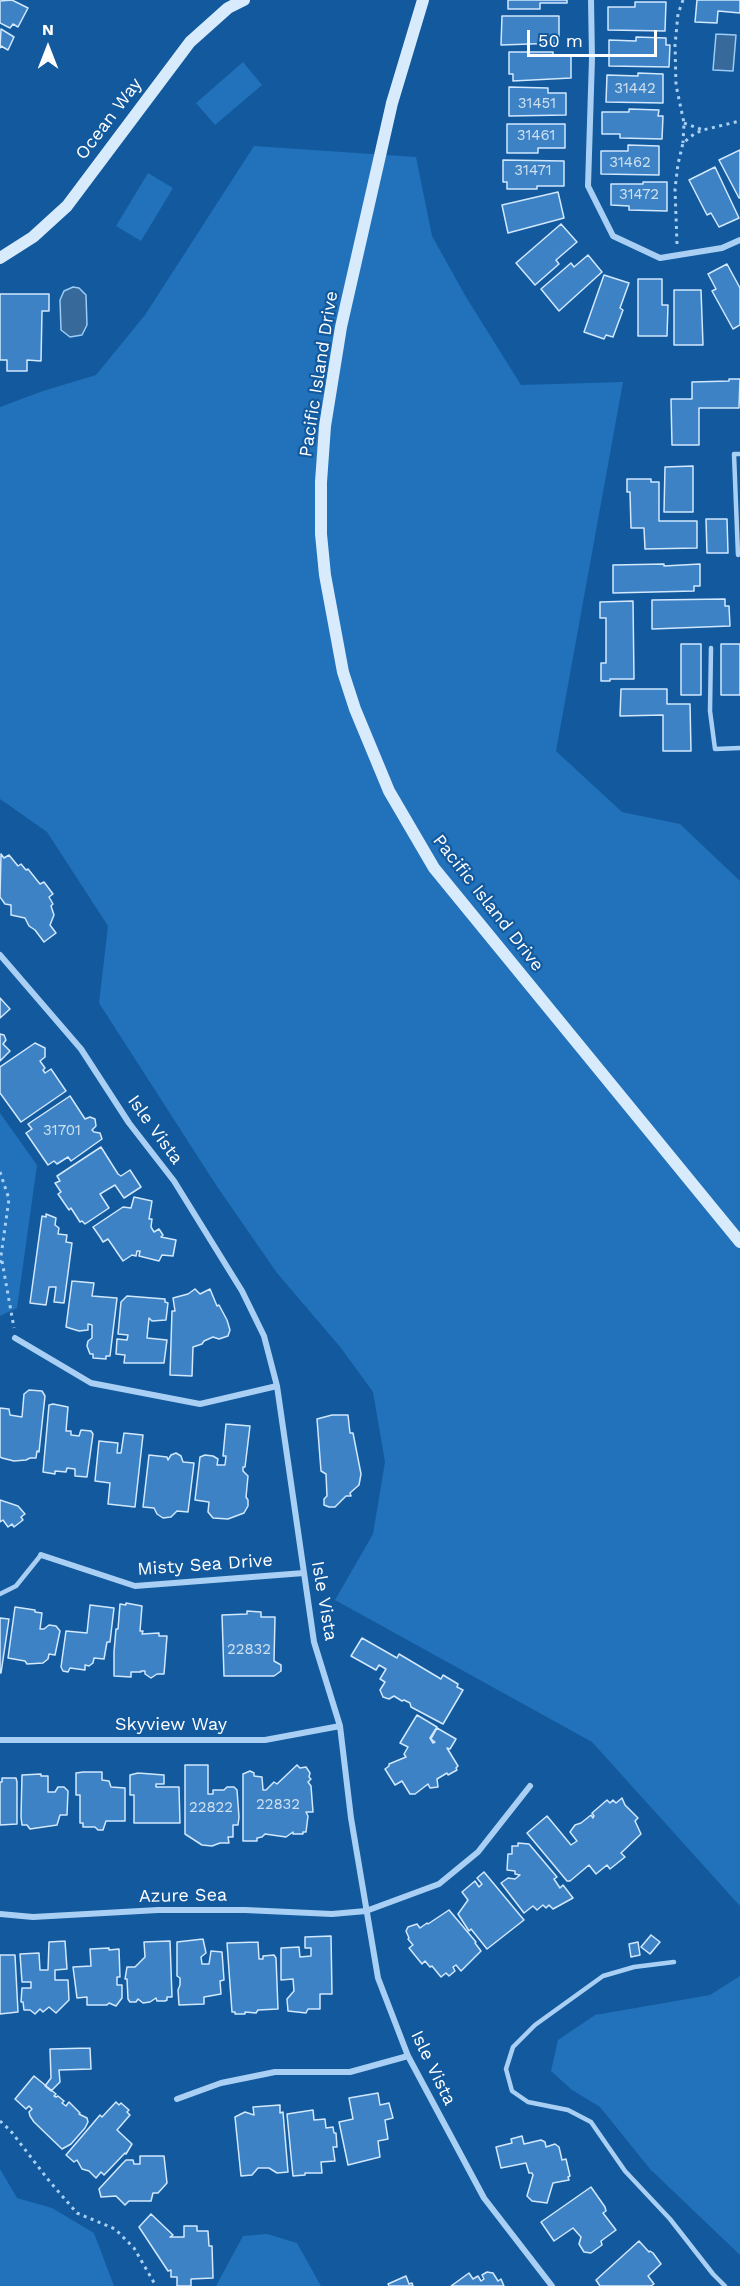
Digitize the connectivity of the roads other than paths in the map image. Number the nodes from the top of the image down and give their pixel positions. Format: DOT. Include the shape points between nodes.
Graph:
graph roads {
  1 [pos="244,0"];
  2 [pos="423,0"];
  3 [pos="591,0"];
  4 [pos="740,240"];
  5 [pos="0,258"];
  6 [pos="740,454"];
  7 [pos="738,555"];
  8 [pos="711,648"];
  9 [pos="740,748"];
  10 [pos="0,955"];
  11 [pos="740,1242"];
  12 [pos="15,1338"];
  13 [pos="277,1386"];
  14 [pos="41,1555"];
  15 [pos="304,1573"];
  16 [pos="0,1594"];
  17 [pos="340,1726"];
  18 [pos="0,1740"];
  19 [pos="530,1786"];
  20 [pos="366,1911"];
  21 [pos="0,1914"];
  22 [pos="674,1962"];
  23 [pos="408,2056"];
  24 [pos="177,2100"];
  25 [pos="552,2286"];
  26 [pos="725,2286"];
  1 -- 5 [label="main road, Ocean Way" via="228,8 190,42 67,206 33,237"];
  2 -- 11 [label="main road, Pacific Island Drive" via="392,103 342,327 325,426 321,534 344,672 389,791 434,868"];
  3 -- 4 [label="street" via="588,186 613,236 660,258 722,248"];
  6 -- 7 [label="lane" via="734,454"];
  8 -- 9 [label="lane" via="710,711 715,749"];
  10 -- 13 [label="street, Isle Vista" via="81,1049 129,1123 174,1181 242,1292 264,1336"];
  12 -- 13 [label="street" via="91,1383 200,1404"];
  13 -- 15 [label="street, Isle Vista"];
  14 -- 15 [label="street, Misty Sea Drive" via="135,1586"];
  14 -- 16 [label="lane" via="16,1586"];
  15 -- 17 [label="street, Isle Vista" via="315,1642"];
  17 -- 18 [label="street, Skyview Way" via="265,1740"];
  17 -- 20 [label="street, Isle Vista"];
  19 -- 20 [label="street, Azure Sea" via="478,1852 439,1884"];
  20 -- 21 [label="street, Azure Sea" via="332,1914 158,1910 33,1917"];
  20 -- 23 [label="street, Isle Vista" via="378,1978"];
  22 -- 26 [label="lane" via="603,1976 535,2025 513,2047 506,2069 512,2091 528,2102 568,2110 591,2122 625,2171 670,2218"];
  23 -- 24 [label="street" via="350,2072 275,2073 221,2083"];
  23 -- 25 [label="street, Isle Vista" via="484,2198"];
}
